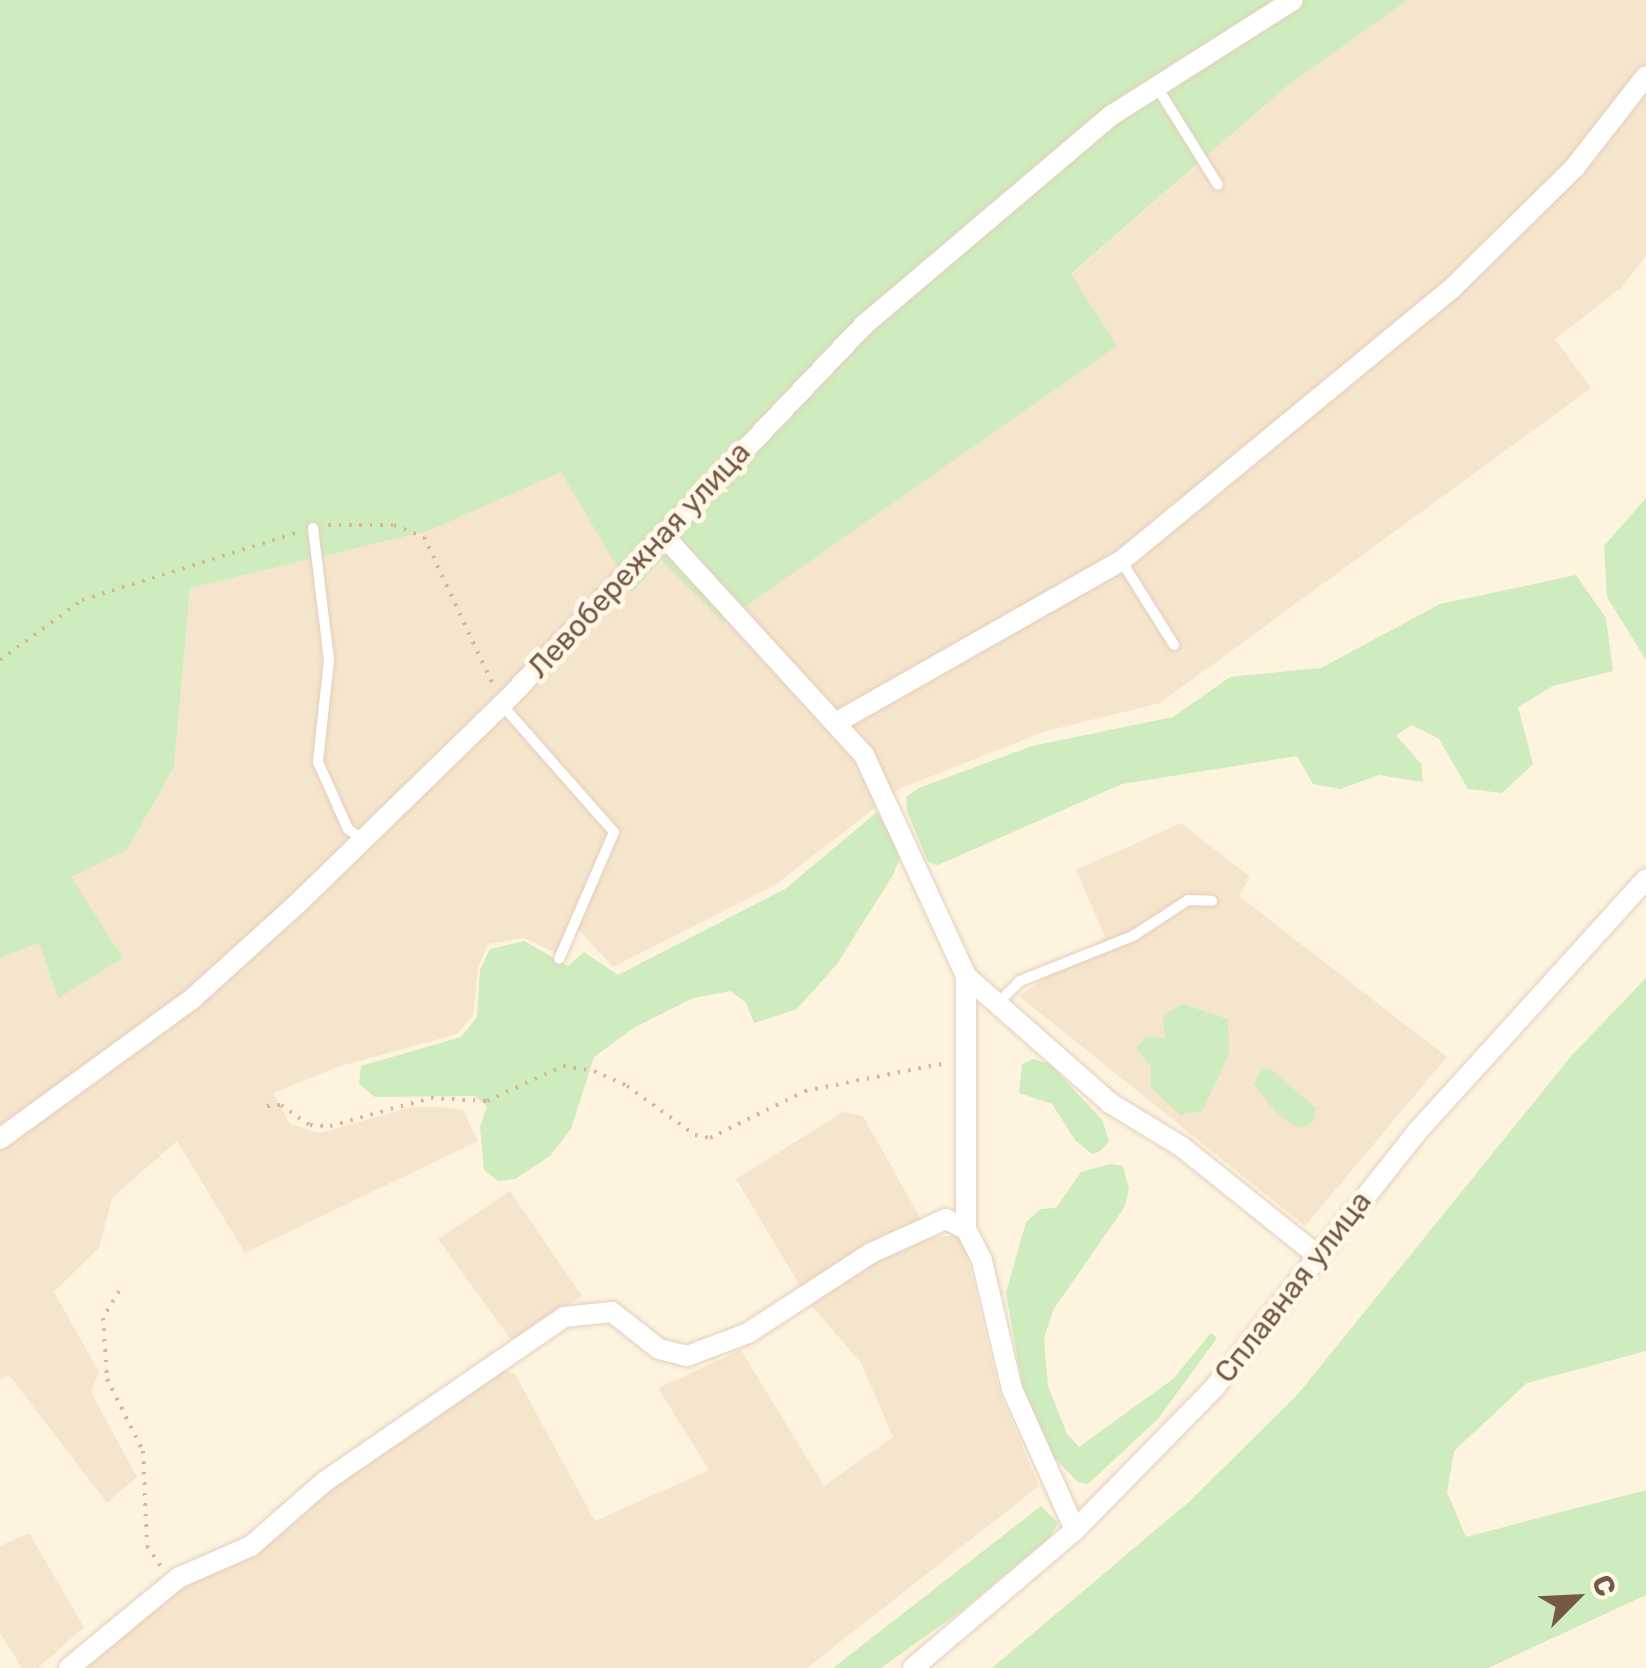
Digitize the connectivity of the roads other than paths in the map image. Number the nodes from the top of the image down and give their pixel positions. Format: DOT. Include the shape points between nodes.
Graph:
graph roads {
  1 [pos="1293,0"];
  2 [pos="1646,76"];
  3 [pos="1156,86"];
  4 [pos="1218,185"];
  5 [pos="313,528"];
  6 [pos="662,535"];
  7 [pos="1122,561"];
  8 [pos="1174,645"];
  9 [pos="502,706"];
  10 [pos="839,721"];
  11 [pos="362,839"];
  12 [pos="1646,879"];
  13 [pos="1212,901"];
  14 [pos="559,958"];
  15 [pos="966,976"];
  16 [pos="998,1003"];
  17 [pos="0,1139"];
  18 [pos="966,1229"];
  19 [pos="1317,1255"];
  20 [pos="1075,1530"];
  21 [pos="69,1668"];
  22 [pos="913,1668"];
  1 -- 3 [label="street, Левобережная улица"];
  2 -- 7 [label="street" via="1575,167 1450,290"];
  3 -- 4 [label="lane"];
  3 -- 6 [label="street, Левобережная улица" via="1112,115 864,325"];
  5 -- 11 [label="lane" via="329,660 318,762 348,829"];
  6 -- 9 [label="street, Левобережная улица"];
  6 -- 10 [label="street"];
  7 -- 8 [label="lane"];
  7 -- 10 [label="street"];
  9 -- 11 [label="street, Левобережная улица"];
  9 -- 14 [label="lane" via="614,832"];
  10 -- 15 [label="street" via="888,796"];
  11 -- 17 [label="street, Левобережная улица" via="192,998"];
  12 -- 19 [label="street, Сплавная улица" via="1416,1134"];
  13 -- 16 [label="lane" via="1188,900 1133,936 1020,981"];
  15 -- 16 [label="street"];
  15 -- 18 [label="street"];
  16 -- 19 [label="street" via="1110,1103 1182,1147"];
  18 -- 20 [label="street" via="982,1262 1012,1389"];
  18 -- 21 [label="street" via="939,1221 872,1253 748,1333 687,1356 659,1348 612,1312 564,1317 324,1482 251,1546 178,1578"];
  19 -- 20 [label="street, Сплавная улица" via="1214,1388"];
  20 -- 22 [label="street, Сплавная улица"];
}
